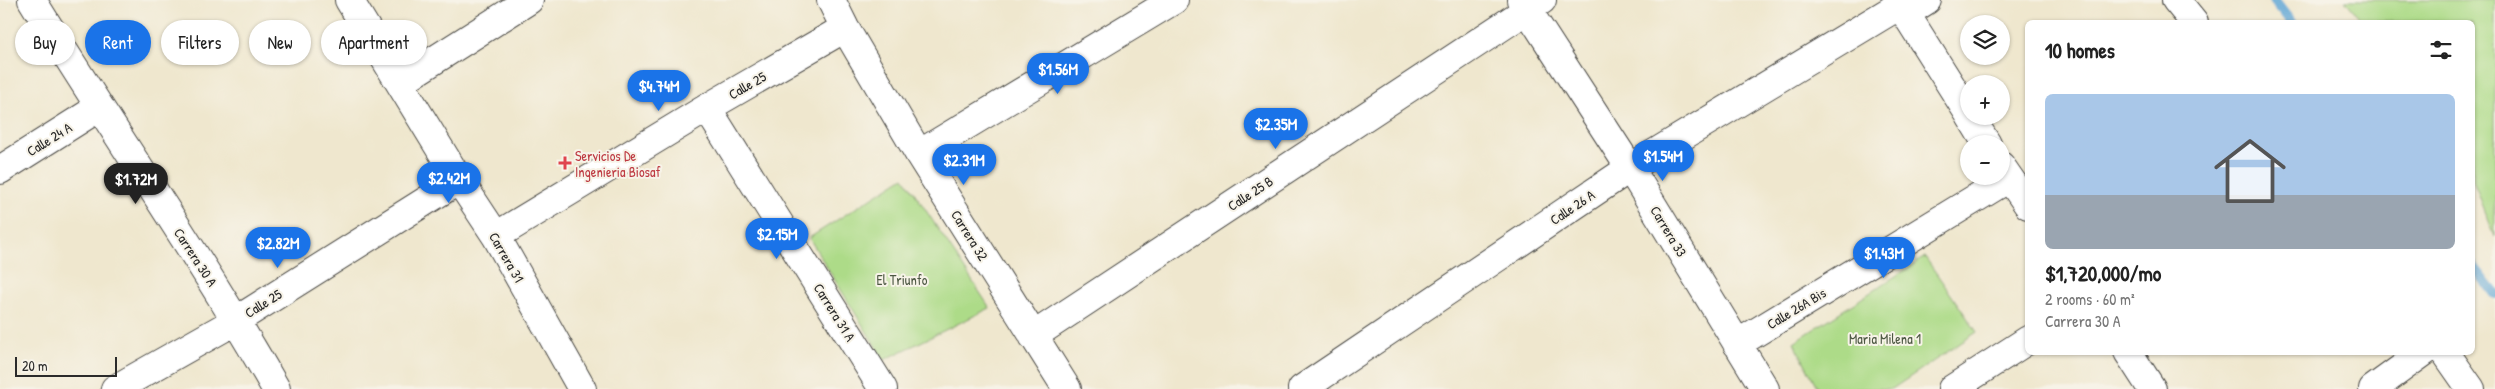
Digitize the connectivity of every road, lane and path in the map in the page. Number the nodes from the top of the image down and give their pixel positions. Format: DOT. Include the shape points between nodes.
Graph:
graph roads {
  1 [pos="32,0"];
  2 [pos="349,0"];
  3 [pos="529,0"];
  4 [pos="831,0"];
  5 [pos="1174,0"];
  6 [pos="2176,0"];
  7 [pos="1530,3"];
  8 [pos="1907,5"];
  9 [pos="2192,20"];
  10 [pos="845,28"];
  11 [pos="400,82"];
  12 [pos="1960,99"];
  13 [pos="98,108"];
  14 [pos="707,108"];
  15 [pos="919,154"];
  16 [pos="1630,168"];
  17 [pos="0,170"];
  18 [pos="2010,179"];
  19 [pos="459,180"];
  20 [pos="1985,185"];
  21 [pos="2025,201"];
  22 [pos="496,236"];
  23 [pos="237,320"];
  24 [pos="1033,336"];
  25 [pos="2025,342"];
  26 [pos="1737,344"];
  27 [pos="2130,355"];
  28 [pos="2420,355"];
  29 [pos="2447,355"];
  30 [pos="1313,386"];
  31 [pos="115,389"];
  32 [pos="276,389"];
  33 [pos="582,389"];
  34 [pos="883,389"];
  35 [pos="1067,389"];
  36 [pos="1765,389"];
  37 [pos="1952,389"];
  38 [pos="2152,389"];
  39 [pos="2374,389"];
  40 [pos="2471,389"];
  1 -- 13 [label="street, Carrera 30 A"];
  2 -- 11 [label="street, Carrera 31"];
  3 -- 11 [label="street"];
  4 -- 10 [label="street, Carrera 32"];
  5 -- 15 [label="street"];
  6 -- 9 [label="street"];
  7 -- 16 [label="street, Carrera 33"];
  7 -- 24 [label="street, Calle 25 B"];
  8 -- 12 [label="street"];
  8 -- 16 [label="street, Calle 26 A"];
  10 -- 14 [label="street, Calle 25"];
  10 -- 15 [label="street, Carrera 32"];
  11 -- 19 [label="street, Carrera 31"];
  13 -- 17 [label="street, Calle 24 A"];
  13 -- 23 [label="street, Carrera 30 A"];
  14 -- 22 [label="street, Calle 25"];
  14 -- 34 [label="street, Carrera 31 A"];
  15 -- 24 [label="street, Carrera 32"];
  16 -- 26 [label="street, Carrera 33"];
  16 -- 30 [label="street, Calle 26 A"];
  18 -- 21 [label="street"];
  19 -- 22 [label="street, Carrera 31"];
  19 -- 23 [label="street, Calle 25"];
  20 -- 26 [label="street, Calle 26A Bis"];
  22 -- 33 [label="street, Carrera 31"];
  23 -- 31 [label="street, Calle 25"];
  23 -- 32 [label="street, Carrera 30 A"];
  24 -- 35 [label="street, Carrera 32"];
  25 -- 37 [label="street"];
  26 -- 36 [label="street, Carrera 33"];
  27 -- 38 [label="street"];
  28 -- 39 [label="street"];
  29 -- 40 [label="street"];
}
